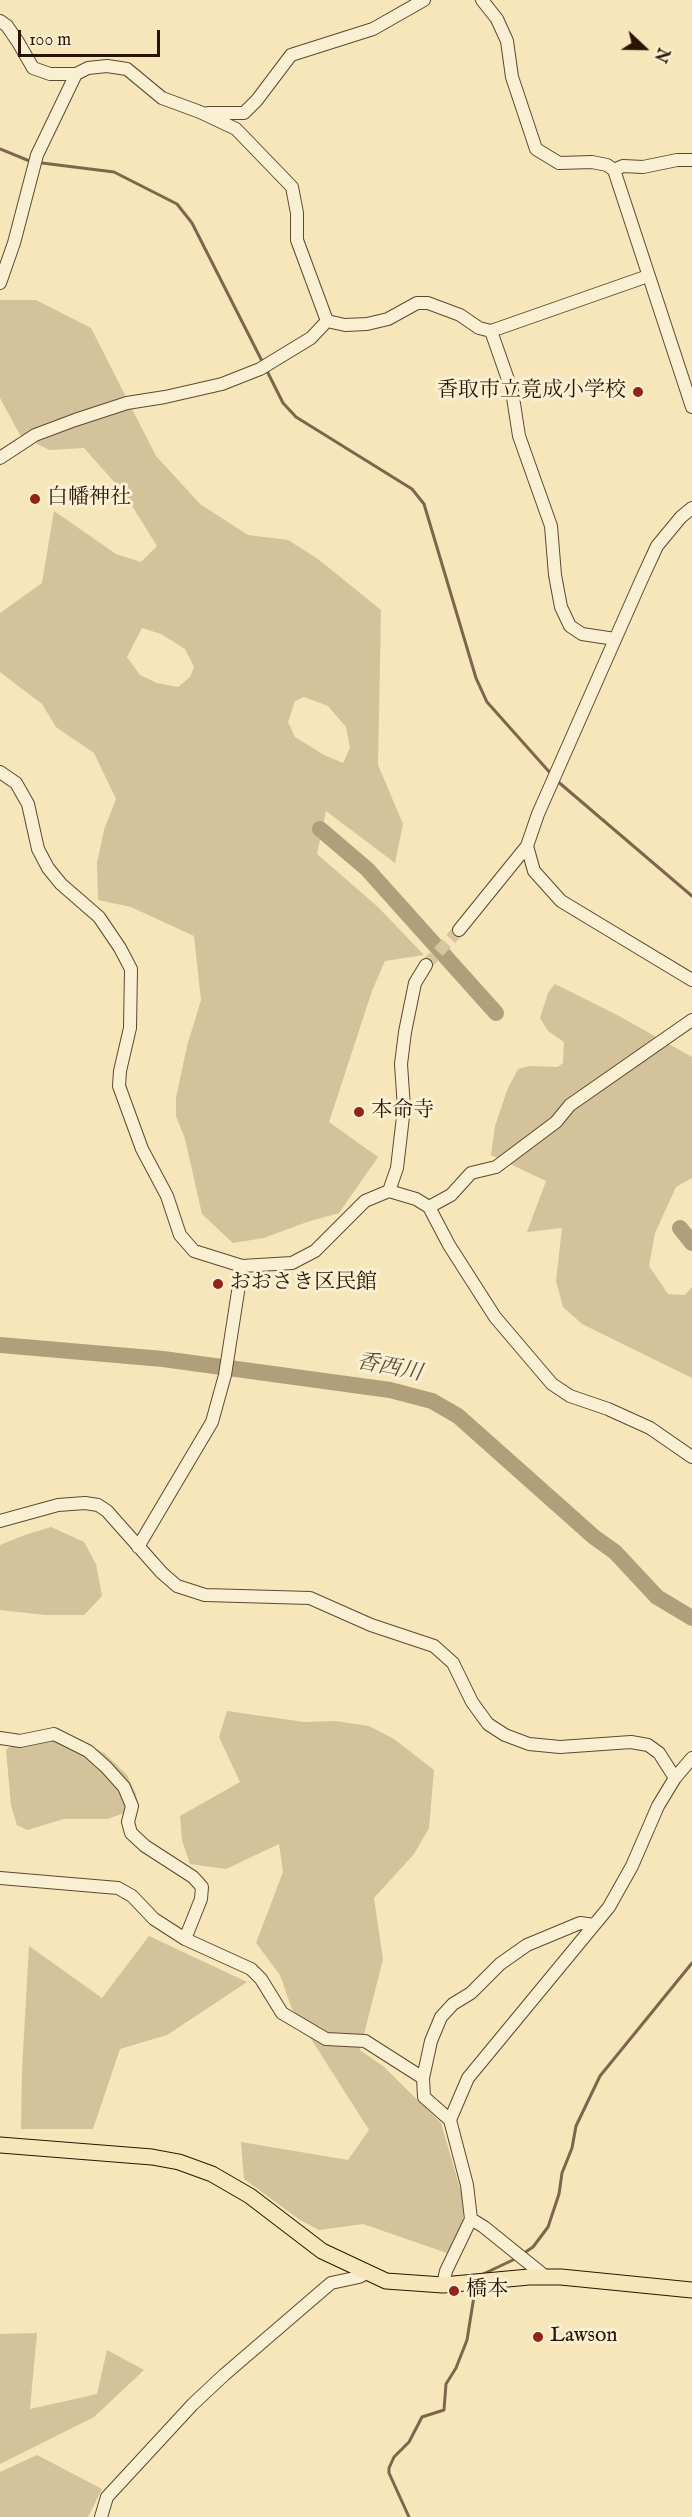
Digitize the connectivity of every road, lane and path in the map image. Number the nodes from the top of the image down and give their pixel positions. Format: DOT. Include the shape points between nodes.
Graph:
graph roads {
  1 [pos="423,0"];
  2 [pos="482,0"];
  3 [pos="0,21"];
  4 [pos="76,74"];
  5 [pos="200,112"];
  6 [pos="692,160"];
  7 [pos="614,170"];
  8 [pos="648,276"];
  9 [pos="0,283"];
  10 [pos="327,321"];
  11 [pos="491,331"];
  12 [pos="692,407"];
  13 [pos="0,458"];
  14 [pos="692,508"];
  15 [pos="615,639"];
  16 [pos="0,772"];
  17 [pos="527,846"];
  18 [pos="459,930"];
  19 [pos="426,965"];
  20 [pos="692,980"];
  21 [pos="692,1020"];
  22 [pos="389,1191"];
  23 [pos="429,1207"];
  24 [pos="243,1266"];
  25 [pos="692,1457"];
  26 [pos="0,1521"];
  27 [pos="138,1546"];
  28 [pos="0,1738"];
  29 [pos="692,1758"];
  30 [pos="675,1778"];
  31 [pos="0,1878"];
  32 [pos="594,1925"];
  33 [pos="184,1939"];
  34 [pos="423,2078"];
  35 [pos="450,2120"];
  36 [pos="0,2145"];
  37 [pos="471,2219"];
  38 [pos="367,2273"];
  39 [pos="546,2277"];
  40 [pos="443,2285"];
  41 [pos="692,2290"];
  42 [pos="101,2517"];
  1 -- 5 [label="street" via="373,29 291,55 244,113"];
  2 -- 7 [label="street" via="507,41 512,77 536,150 559,163 592,162"];
  3 -- 4 [label="street" via="33,68 50,74"];
  4 -- 5 [label="street" via="107,66 127,69 162,98"];
  4 -- 9 [label="street" via="37,155"];
  5 -- 10 [label="street" via="236,129 292,187 297,240"];
  6 -- 7 [label="street"];
  7 -- 8 [label="street"];
  8 -- 11 [label="street"];
  8 -- 12 [label="street"];
  10 -- 11 [label="street" via="367,324 388,319 417,303 428,303"];
  10 -- 13 [label="street" via="311,338 266,367 222,384 127,403 75,420 35,435"];
  11 -- 15 [label="street" via="512,391 519,436 551,526 561,608 570,626 582,634"];
  14 -- 15 [label="street" via="657,546"];
  15 -- 17 [label="street"];
  16 -- 24 [label="street" via="16,783 27,804 38,849 48,868 99,917 131,969 130,1028 119,1086 180,1235 194,1251"];
  17 -- 18 [label="street"];
  17 -- 20 [label="street" via="534,872 561,901"];
  19 -- 22 [label="street" via="415,983 405,1032 401,1064 404,1108 397,1168"];
  21 -- 23 [label="street" via="570,1105 556,1122 496,1167 471,1173 451,1195"];
  22 -- 23 [label="street"];
  22 -- 24 [label="street" via="365,1201 315,1251 292,1263"];
  23 -- 25 [label="street" via="448,1245 495,1317 552,1384 570,1396 650,1428"];
  24 -- 27 [label="street" via="225,1375 212,1422"];
  26 -- 27 [label="street" via="58,1505 98,1505"];
  27 -- 30 [label="street" via="177,1586 205,1595 310,1598 371,1625 434,1646 453,1663 488,1724 505,1735 529,1744 560,1748 631,1742 648,1745 659,1753"];
  28 -- 33 [label="street" via="20,1741 54,1734 88,1751 106,1767 124,1787 132,1806 128,1822 131,1833 202,1887"];
  29 -- 30 [label="street"];
  30 -- 32 [label="street" via="658,1806 621,1889"];
  31 -- 33 [label="street" via="118,1888"];
  32 -- 34 [label="street" via="580,1923 527,1945 453,2004 441,2017 430,2041"];
  32 -- 35 [label="street" via="475,2067"];
  33 -- 34 [label="street" via="251,1969 282,2013 326,2039 366,2041"];
  34 -- 35 [label="street" via="424,2097"];
  35 -- 37 [label="street" via="467,2185"];
  36 -- 38 [label="main road" via="152,2157 190,2166 250,2196 322,2251"];
  37 -- 39 [label="street"];
  37 -- 40 [label="street"];
  38 -- 40 [label="main road" via="386,2281"];
  38 -- 42 [label="street" via="331,2283 216,2382 107,2497"];
  39 -- 40 [label="main road"];
  39 -- 41 [label="main road"];
}
